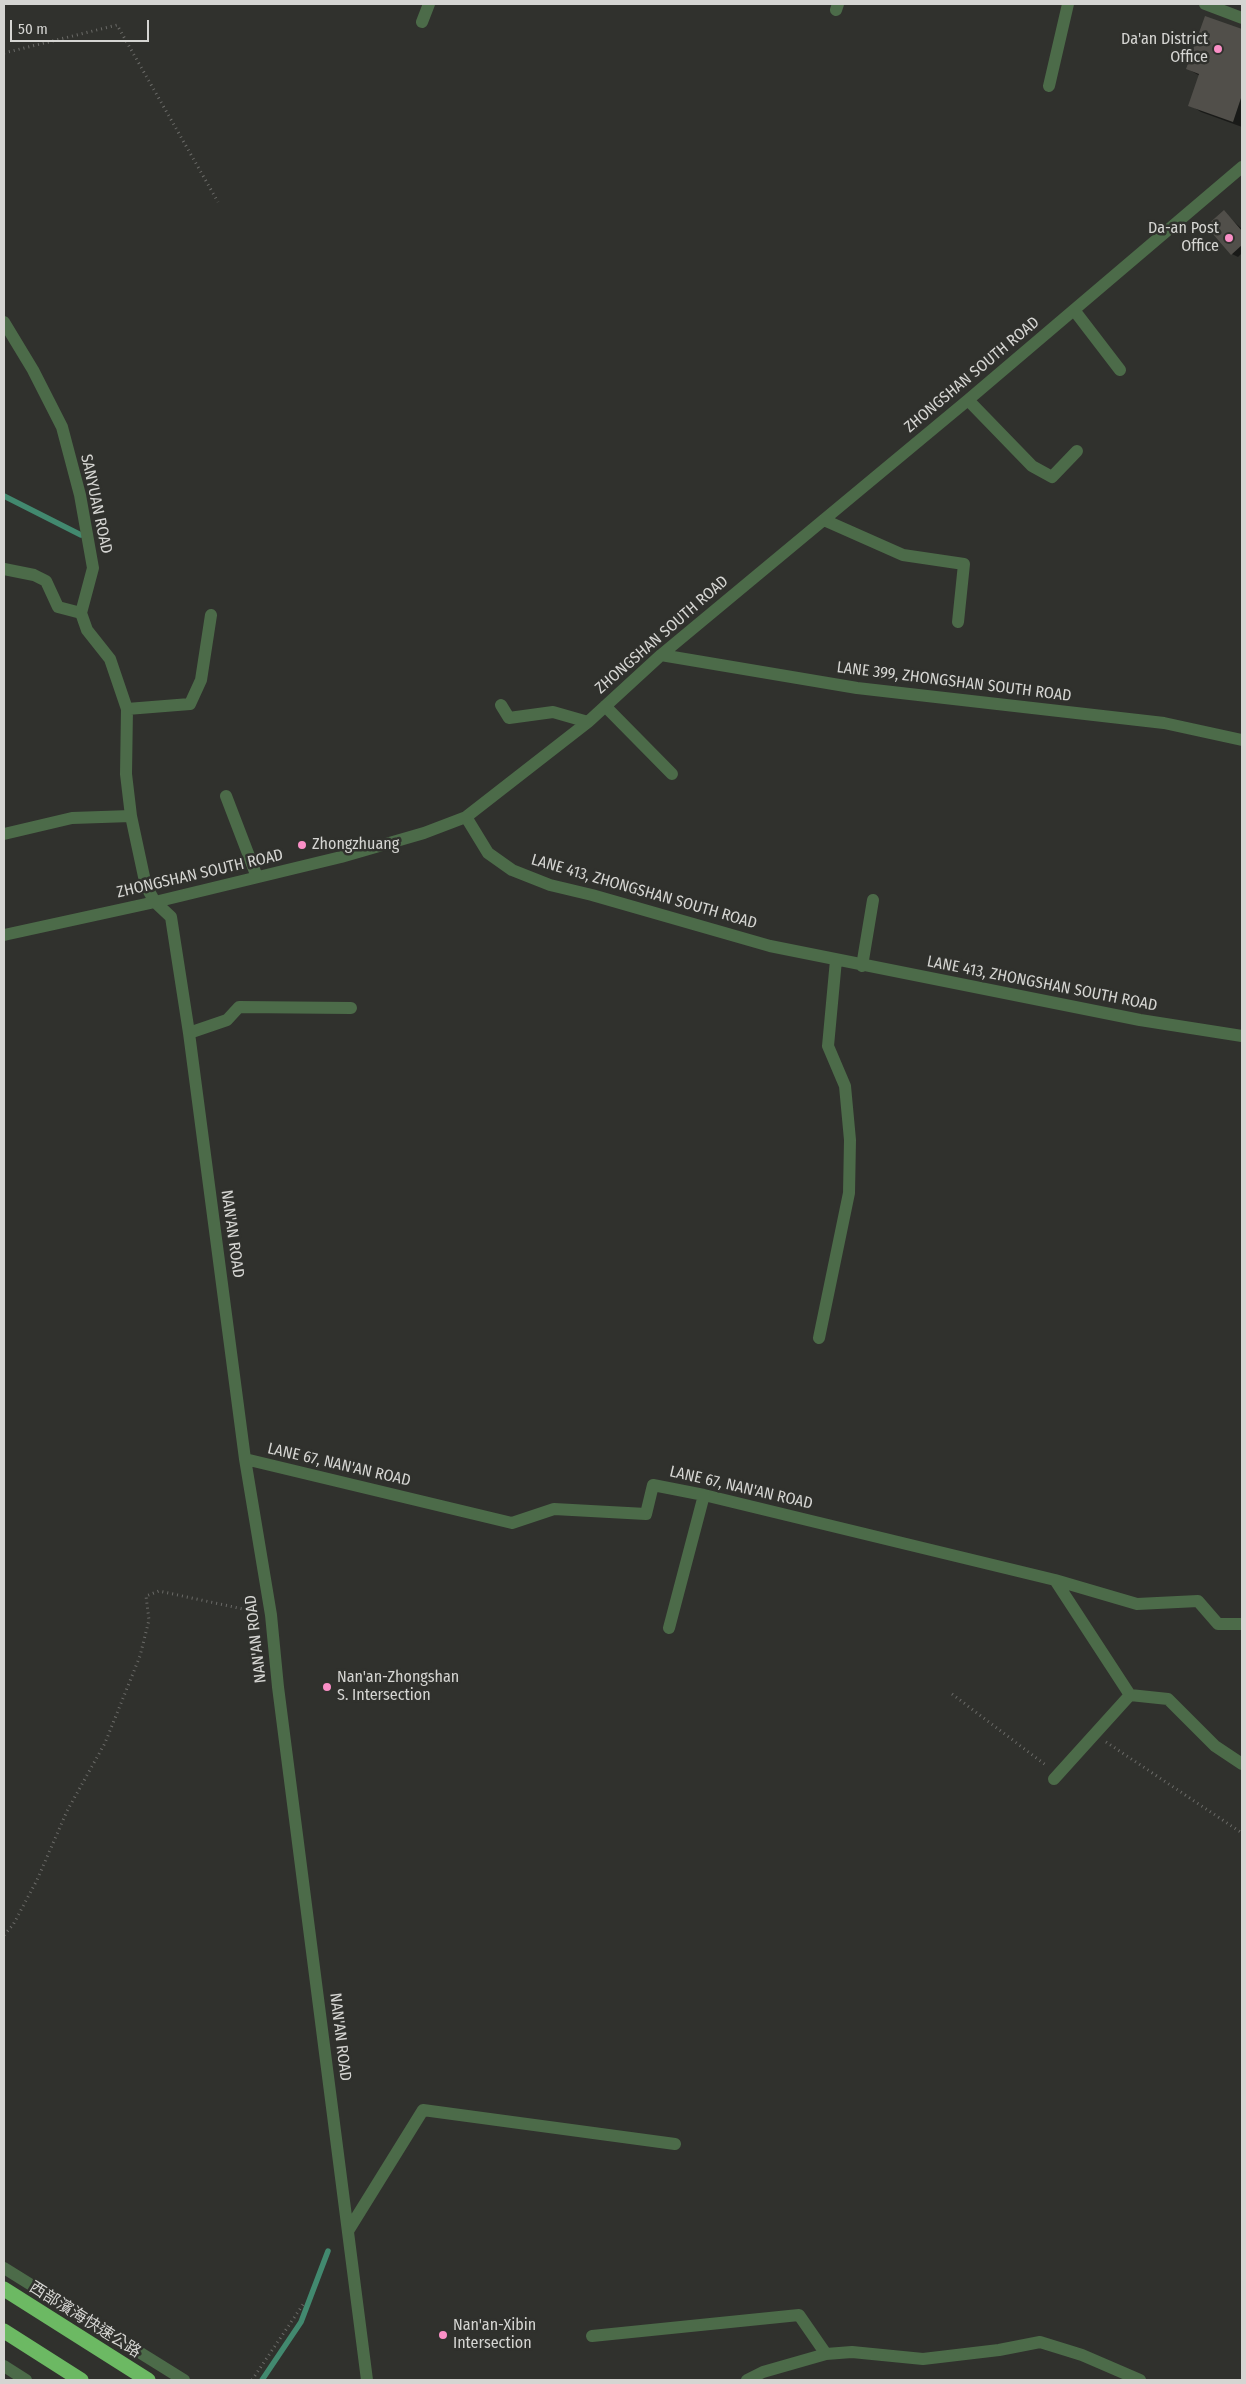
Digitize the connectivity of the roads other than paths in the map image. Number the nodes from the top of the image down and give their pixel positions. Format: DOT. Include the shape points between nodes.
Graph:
graph roads {
  1 [pos="429,4"];
  2 [pos="1068,4"];
  3 [pos="1205,4"];
  4 [pos="1242,18"];
  5 [pos="422,22"];
  6 [pos="1050,86"];
  7 [pos="1242,167"];
  8 [pos="1074,310"];
  9 [pos="4,322"];
  10 [pos="1120,370"];
  11 [pos="968,400"];
  12 [pos="1077,451"];
  13 [pos="824,520"];
  14 [pos="4,569"];
  15 [pos="81,613"];
  16 [pos="211,615"];
  17 [pos="958,622"];
  18 [pos="661,655"];
  19 [pos="501,705"];
  20 [pos="604,706"];
  21 [pos="127,709"];
  22 [pos="588,722"];
  23 [pos="1242,740"];
  24 [pos="672,774"];
  25 [pos="226,796"];
  26 [pos="131,816"];
  27 [pos="466,817"];
  28 [pos="4,834"];
  29 [pos="257,877"];
  30 [pos="873,900"];
  31 [pos="155,902"];
  32 [pos="4,935"];
  33 [pos="836,960"];
  34 [pos="862,966"];
  35 [pos="351,1008"];
  36 [pos="189,1033"];
  37 [pos="1242,1036"];
  38 [pos="820,1338"];
  39 [pos="245,1459"];
  40 [pos="704,1495"];
  41 [pos="1055,1580"];
  42 [pos="1242,1624"];
  43 [pos="669,1628"];
  44 [pos="1130,1695"];
  45 [pos="1242,1764"];
  46 [pos="1052,1773"];
  47 [pos="675,2144"];
  48 [pos="348,2231"];
  49 [pos="4,2268"];
  50 [pos="4,2289"];
  51 [pos="4,2331"];
  52 [pos="592,2336"];
  53 [pos="826,2354"];
  54 [pos="4,2366"];
  55 [pos="26,2380"];
  56 [pos="81,2380"];
  57 [pos="148,2380"];
  58 [pos="184,2380"];
  59 [pos="367,2380"];
  60 [pos="747,2380"];
  61 [pos="1140,2380"];
  1 -- 5 [label="street"];
  2 -- 6 [label="street"];
  3 -- 4 [label="street"];
  7 -- 8 [label="street, ZHONGSHAN SOUTH ROAD"];
  8 -- 10 [label="street"];
  8 -- 11 [label="street, ZHONGSHAN SOUTH ROAD"];
  9 -- 15 [label="street, SANYUAN ROAD" via="62,426 80,495 92,568"];
  11 -- 12 [label="street" via="1032,466 1052,477"];
  11 -- 13 [label="street, ZHONGSHAN SOUTH ROAD"];
  13 -- 17 [label="street" via="903,555 964,564"];
  13 -- 18 [label="street, ZHONGSHAN SOUTH ROAD"];
  14 -- 15 [label="street" via="46,581 58,607"];
  15 -- 21 [label="street" via="87,630 110,659"];
  16 -- 21 [label="street" via="201,680 190,704"];
  18 -- 20 [label="street, ZHONGSHAN SOUTH ROAD"];
  18 -- 23 [label="street, LANE 399, ZHONGSHAN SOUTH ROAD" via="857,688 1164,723"];
  19 -- 22 [label="street" via="509,718 553,712"];
  20 -- 22 [label="street, ZHONGSHAN SOUTH ROAD"];
  20 -- 24 [label="street"];
  21 -- 26 [label="street" via="126,774"];
  22 -- 27 [label="street, ZHONGSHAN SOUTH ROAD"];
  25 -- 29 [label="street"];
  26 -- 28 [label="street" via="72,818"];
  26 -- 31 [label="street" via="146,886"];
  27 -- 29 [label="street, ZHONGSHAN SOUTH ROAD" via="359,852"];
  27 -- 33 [label="street, LANE 413, ZHONGSHAN SOUTH ROAD" via="488,853 512,870 550,885 770,946"];
  29 -- 31 [label="street, ZHONGSHAN SOUTH ROAD"];
  30 -- 34 [label="street"];
  31 -- 32 [label="street, ZHONGSHAN SOUTH ROAD"];
  31 -- 36 [label="street, NAN'AN ROAD" via="171,917"];
  33 -- 34 [label="street, LANE 413, ZHONGSHAN SOUTH ROAD"];
  33 -- 38 [label="street" via="828,1046 845,1086 850,1140 849,1193"];
  34 -- 37 [label="street, LANE 413, ZHONGSHAN SOUTH ROAD" via="1130,1018"];
  35 -- 36 [label="street" via="239,1007 227,1020"];
  36 -- 39 [label="street, NAN'AN ROAD"];
  39 -- 40 [label="street, LANE 67, NAN'AN ROAD" via="512,1523 554,1509 646,1514 653,1484"];
  39 -- 48 [label="street, NAN'AN ROAD" via="271,1615"];
  40 -- 41 [label="street, LANE 67, NAN'AN ROAD"];
  40 -- 43 [label="street"];
  41 -- 42 [label="street, LANE 67, NAN'AN ROAD" via="1137,1604 1198,1601 1218,1624"];
  41 -- 44 [label="street"];
  44 -- 45 [label="street" via="1168,1699 1215,1746"];
  44 -- 46 [label="street"];
  47 -- 48 [label="street" via="423,2110"];
  48 -- 59 [label="street, NAN'AN ROAD"];
  49 -- 58 [label="street"];
  50 -- 57 [label="highway, 西部濱海快速公路"];
  51 -- 56 [label="highway"];
  52 -- 53 [label="street" via="799,2315"];
  53 -- 60 [label="street" via="763,2372"];
  53 -- 61 [label="street" via="852,2352 923,2359 1040,2342 1082,2355"];
  54 -- 55 [label="street"];
}
